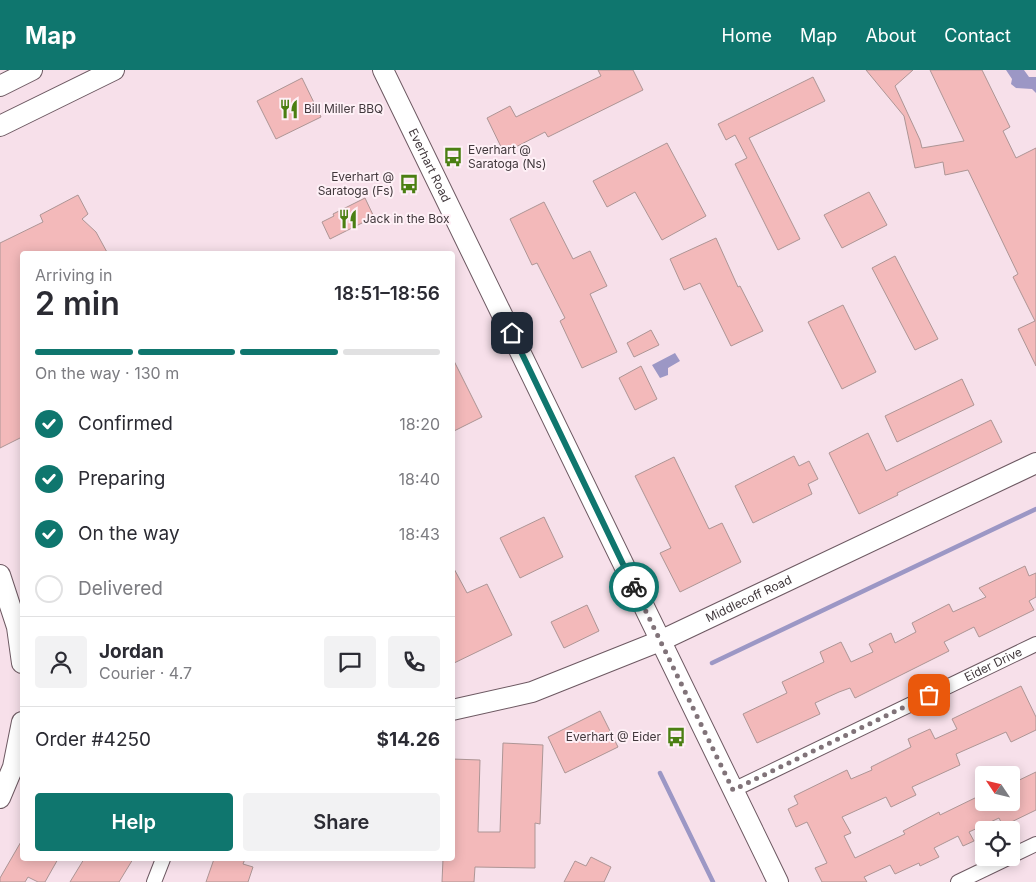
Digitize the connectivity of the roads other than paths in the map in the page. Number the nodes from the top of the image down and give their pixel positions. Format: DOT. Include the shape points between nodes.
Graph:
graph roads {
  1 [pos="32,70"];
  2 [pos="114,70"];
  3 [pos="384,73"];
  4 [pos="0,86"];
  5 [pos="0,126"];
  6 [pos="1036,463"];
  7 [pos="0,575"];
  8 [pos="660,641"];
  9 [pos="1036,644"];
  10 [pos="20,649"];
  11 [pos="455,709"];
  12 [pos="20,732"];
  13 [pos="733,790"];
  14 [pos="0,798"];
  15 [pos="1036,844"];
  16 [pos="1020,852"];
  17 [pos="162,861"];
  18 [pos="991,866"];
  19 [pos="154,882"];
  20 [pos="778,882"];
  21 [pos="958,882"];
  1 -- 4 [label="main road"];
  2 -- 5 [label="main road"];
  3 -- 8 [label="main road, Everhart Road"];
  6 -- 8 [label="main road, Middlecoff Road"];
  7 -- 10 [label="main road" via="17,627"];
  8 -- 11 [label="main road, Middlecoff Road" via="532,692"];
  8 -- 13 [label="main road, Everhart Road"];
  9 -- 13 [label="street, Eider Drive"];
  12 -- 14 [label="main road" via="13,767"];
  13 -- 20 [label="main road, Everhart Road"];
  15 -- 16 [label="street"];
  17 -- 19 [label="street"];
  18 -- 21 [label="street"];
}
